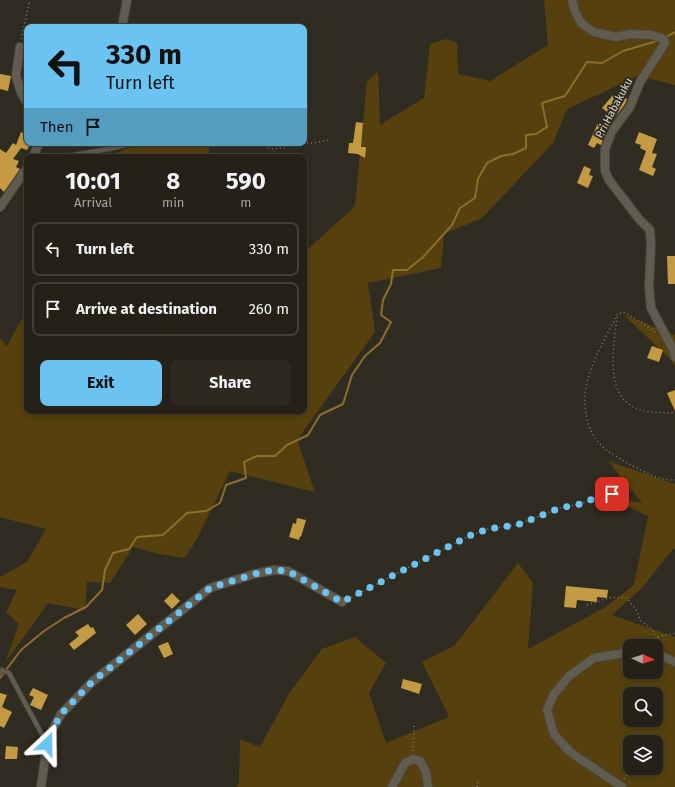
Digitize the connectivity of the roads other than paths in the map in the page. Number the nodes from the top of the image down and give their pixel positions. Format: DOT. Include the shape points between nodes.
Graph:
graph roads {
  1 [pos="127,0"];
  2 [pos="572,0"];
  3 [pos="123,24"];
  4 [pos="20,47"];
  5 [pos="24,98"];
  6 [pos="122,146"];
  7 [pos="79,154"];
  8 [pos="24,172"];
  9 [pos="0,207"];
  10 [pos="675,357"];
  11 [pos="342,602"];
  12 [pos="623,653"];
  13 [pos="663,656"];
  14 [pos="675,662"];
  15 [pos="2,672"];
  16 [pos="47,744"];
  17 [pos="392,786"];
  18 [pos="621,786"];
  19 [pos="41,787"];
  20 [pos="428,787"];
  1 -- 3 [label="street"];
  2 -- 10 [label="street, Pri Habakuku" via="574,11 581,23 594,32 616,37 631,34 651,35 664,39 665,43 640,82 630,106 612,131 605,149 605,171 623,200 650,230 648,288 651,308"];
  4 -- 5 [label="street" via="16,76"];
  6 -- 7 [label="lane"];
  8 -- 9 [label="street"];
  11 -- 16 [label="street" via="288,571 274,570 254,574 210,588 92,682 61,714"];
  12 -- 18 [label="street" via="594,658 569,676 554,694 547,710 554,734 570,752"];
  13 -- 14 [label="street"];
  15 -- 16 [label="lane" via="9,673"];
  16 -- 19 [label="street"];
  17 -- 20 [label="street" via="405,763 413,759 420,761 426,772"];
}
